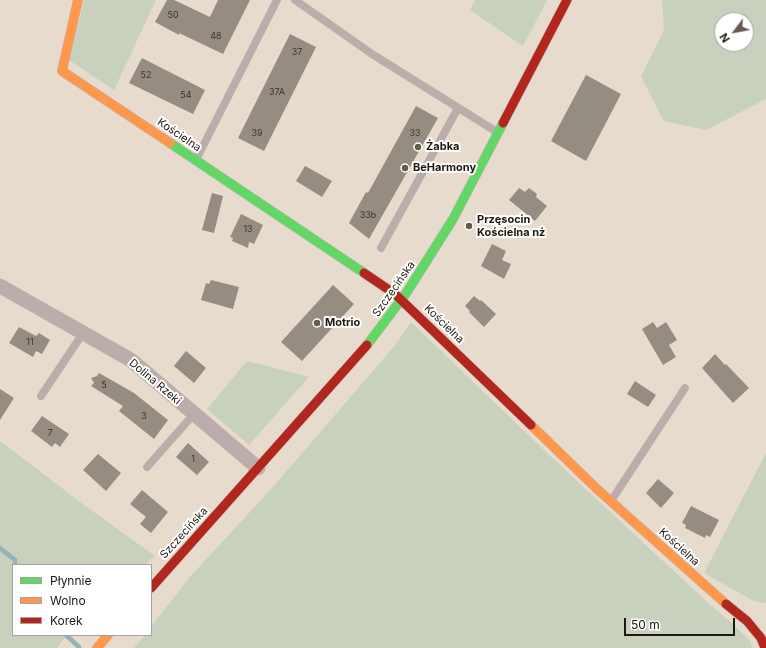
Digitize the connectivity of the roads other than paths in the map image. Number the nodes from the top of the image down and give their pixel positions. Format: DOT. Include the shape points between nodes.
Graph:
graph roads {
  1 [pos="78,0"];
  2 [pos="277,0"];
  3 [pos="295,0"];
  4 [pos="567,0"];
  5 [pos="458,108"];
  6 [pos="498,133"];
  7 [pos="196,160"];
  8 [pos="381,248"];
  9 [pos="0,286"];
  10 [pos="401,300"];
  11 [pos="83,333"];
  12 [pos="685,388"];
  13 [pos="41,396"];
  14 [pos="194,414"];
  15 [pos="147,467"];
  16 [pos="258,468"];
  17 [pos="610,501"];
  18 [pos="152,587"];
  19 [pos="107,636"];
  20 [pos="763,636"];
  21 [pos="97,648"];
  22 [pos="765,648"];
  1 -- 7 [label="street, Kościelna" via="62,71"];
  2 -- 7 [label="lane"];
  3 -- 5 [label="lane" via="372,54"];
  4 -- 6 [label="street, Szczecińska"];
  5 -- 6 [label="lane"];
  5 -- 8 [label="lane"];
  6 -- 10 [label="street, Szczecińska" via="454,219"];
  7 -- 10 [label="street, Kościelna" via="380,283"];
  9 -- 11 [label="street, Dolina Rzeki"];
  10 -- 16 [label="street, Szczecińska" via="362,352"];
  10 -- 17 [label="street, Kościelna"];
  11 -- 13 [label="lane"];
  11 -- 14 [label="street, Dolina Rzeki" via="131,360"];
  12 -- 17 [label="lane"];
  14 -- 15 [label="lane"];
  14 -- 16 [label="street, Dolina Rzeki"];
  16 -- 18 [label="street, Szczecińska"];
  17 -- 20 [label="street, Kościelna"];
  19 -- 21 [label="street"];
  20 -- 22 [label="street, Kościelna"];
}
